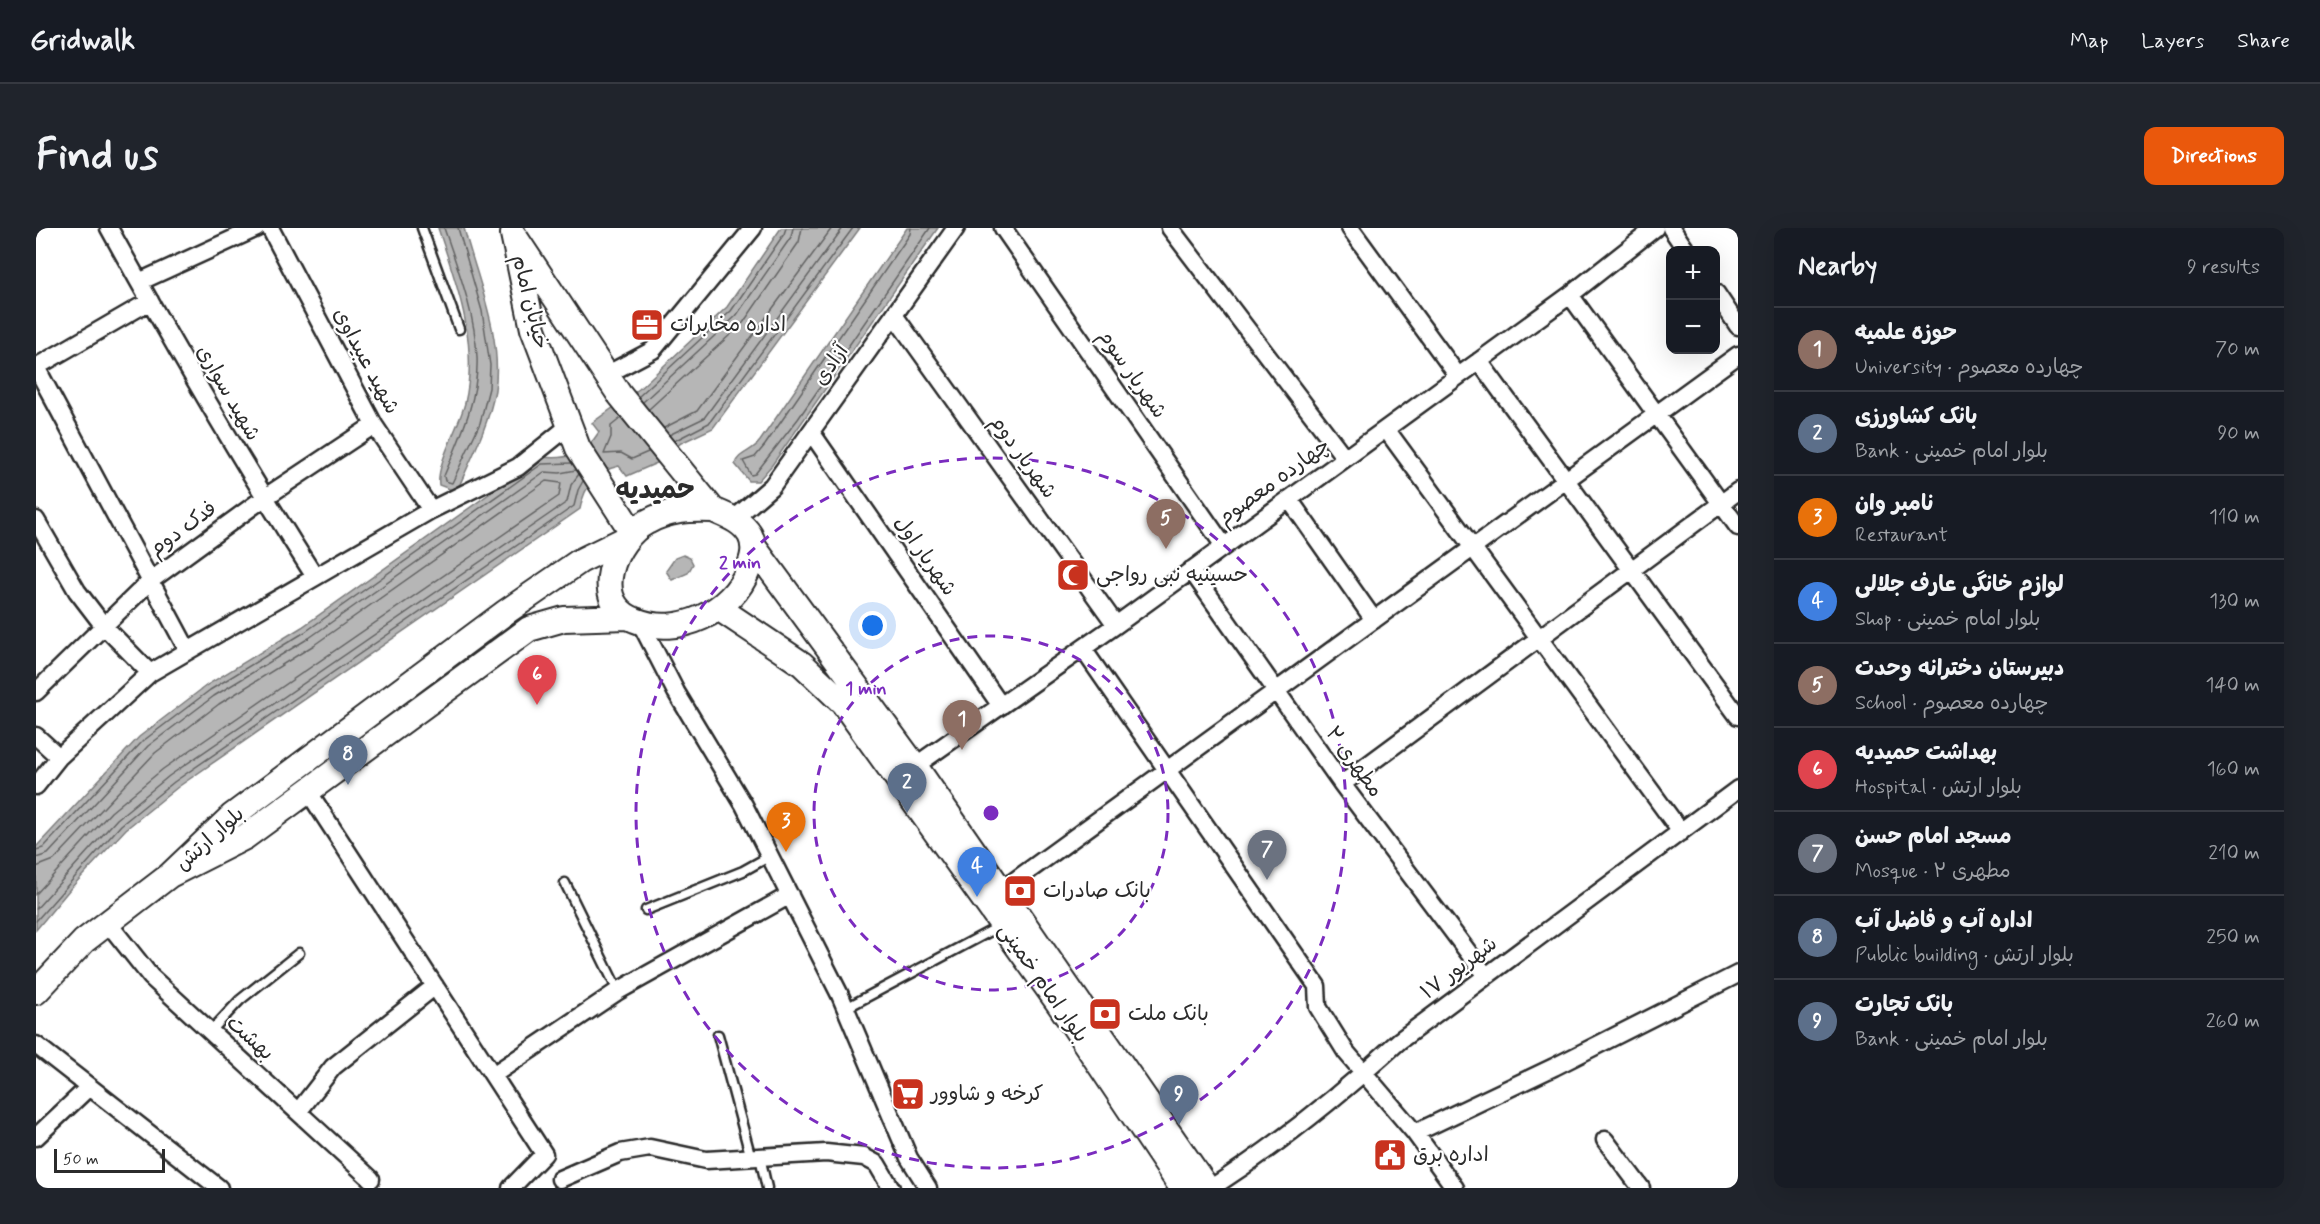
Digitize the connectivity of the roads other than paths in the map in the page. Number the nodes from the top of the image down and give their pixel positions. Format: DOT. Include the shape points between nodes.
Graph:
graph roads {
  1 [pos="110,228"];
  2 [pos="257,228"];
  3 [pos="270,228"];
  4 [pos="422,228"];
  5 [pos="753,228"];
  6 [pos="956,228"];
  7 [pos="1003,228"];
  8 [pos="1170,228"];
  9 [pos="1350,228"];
  10 [pos="1655,228"];
  11 [pos="1671,228"];
  12 [pos="511,231"];
  13 [pos="1683,246"];
  14 [pos="139,282"];
  15 [pos="1570,295"];
  16 [pos="1720,299"];
  17 [pos="150,301"];
  18 [pos="894,315"];
  19 [pos="1738,326"];
  20 [pos="459,329"];
  21 [pos="1738,355"];
  22 [pos="1479,361"];
  23 [pos="36,367"];
  24 [pos="1458,376"];
  25 [pos="612,384"];
  26 [pos="1657,414"];
  27 [pos="374,425"];
  28 [pos="570,426"];
  29 [pos="1386,429"];
  30 [pos="811,432"];
  31 [pos="1346,458"];
  32 [pos="1565,481"];
  33 [pos="1738,491"];
  34 [pos="264,498"];
  35 [pos="1289,500"];
  36 [pos="1721,504"];
  37 [pos="431,510"];
  38 [pos="724,514"];
  39 [pos="36,520"];
  40 [pos="1738,527"];
  41 [pos="630,535"];
  42 [pos="1224,546"];
  43 [pos="754,547"];
  44 [pos="1473,548"];
  45 [pos="1191,570"];
  46 [pos="1632,570"];
  47 [pos="315,577"];
  48 [pos="150,581"];
  49 [pos="720,609"];
  50 [pos="633,620"];
  51 [pos="1374,620"];
  52 [pos="103,625"];
  53 [pos="1116,626"];
  54 [pos="1540,638"];
  55 [pos="1083,649"];
  56 [pos="188,651"];
  57 [pos="150,673"];
  58 [pos="1276,691"];
  59 [pos="36,692"];
  60 [pos="1001,706"];
  61 [pos="1738,716"];
  62 [pos="36,736"];
  63 [pos="59,757"];
  64 [pos="915,766"];
  65 [pos="1167,770"];
  66 [pos="1342,784"];
  67 [pos="36,786"];
  68 [pos="1738,789"];
  69 [pos="308,791"];
  70 [pos="1681,832"];
  71 [pos="770,856"];
  72 [pos="170,874"];
  73 [pos="565,884"];
  74 [pos="1002,890"];
  75 [pos="790,895"];
  76 [pos="646,910"];
  77 [pos="108,923"];
  78 [pos="1002,925"];
  79 [pos="299,953"];
  80 [pos="1738,974"];
  81 [pos="1486,976"];
  82 [pos="435,986"];
  83 [pos="618,991"];
  84 [pos="36,992"];
  85 [pos="846,1008"];
  86 [pos="209,1033"];
  87 [pos="718,1035"];
  88 [pos="36,1046"];
  89 [pos="1365,1072"];
  90 [pos="493,1075"];
  91 [pos="89,1087"];
  92 [pos="298,1112"];
  93 [pos="1415,1133"];
  94 [pos="36,1137"];
  95 [pos="1605,1140"];
  96 [pos="544,1154"];
  97 [pos="756,1157"];
  98 [pos="371,1179"];
  99 [pos="563,1184"];
  100 [pos="219,1188"];
  101 [pos="511,1188"];
  102 [pos="766,1188"];
  103 [pos="891,1188"];
  104 [pos="928,1188"];
  105 [pos="1182,1188"];
  106 [pos="1209,1188"];
  107 [pos="1455,1188"];
  108 [pos="1641,1188"];
  1 -- 14 [label="street, شهید سواری"];
  2 -- 14 [label="street"];
  3 -- 27 [label="street, شهید عبیداوی"];
  4 -- 20 [label="lane"];
  5 -- 25 [label="street" via="653,350"];
  6 -- 18 [label="street, آزادی"];
  7 -- 42 [label="street, شهریار سوم"];
  8 -- 31 [label="street"];
  9 -- 24 [label="street"];
  10 -- 15 [label="street, چهارده معصوم"];
  11 -- 13 [label="street"];
  12 -- 25 [label="main road, خیابان امام"];
  12 -- 28 [label="main road, خیابان امام" via="532,329"];
  14 -- 17 [label="street, شهید سواری"];
  15 -- 22 [label="street, چهارده معصوم"];
  15 -- 26 [label="street"];
  16 -- 19 [label="street"];
  17 -- 23 [label="street"];
  17 -- 34 [label="street, شهید سواری"];
  18 -- 30 [label="street, آزادی"];
  18 -- 53 [label="street, شهریار دوم"];
  21 -- 26 [label="street"];
  22 -- 24 [label="street, چهارده معصوم"];
  22 -- 32 [label="street"];
  23 -- 48 [label="street"];
  24 -- 29 [label="street, چهارده معصوم"];
  25 -- 38 [label="main road, خیابان امام"];
  26 -- 32 [label="street"];
  26 -- 36 [label="street"];
  27 -- 34 [label="street, فدک دوم"];
  27 -- 37 [label="street, شهید عبیداوی"];
  28 -- 37 [label="street" via="518,467"];
  28 -- 41 [label="main road, خیابان امام" via="578,448"];
  29 -- 31 [label="street, چهارده معصوم"];
  29 -- 44 [label="street"];
  30 -- 38 [label="street, آزادی" via="772,486"];
  30 -- 60 [label="street, شهریار اول"];
  31 -- 35 [label="street, چهارده معصوم"];
  32 -- 44 [label="street"];
  32 -- 46 [label="street"];
  33 -- 36 [label="street"];
  34 -- 47 [label="street, شهید سواری"];
  34 -- 48 [label="street, فدک دوم"];
  35 -- 42 [label="street, چهارده معصوم"];
  35 -- 51 [label="street"];
  36 -- 40 [label="street"];
  36 -- 46 [label="street"];
  37 -- 47 [label="street"];
  38 -- 41 [label="main road" via="675,510 647,521"];
  38 -- 43 [label="main road" via="750,535"];
  39 -- 52 [label="street" via="77,591"];
  41 -- 50 [label="main road" via="617,550 610,578 613,600"];
  41 -- 72 [label="main road, بلوار ارتش" via="580,561 506,612 232,816"];
  42 -- 45 [label="street, چهارده معصوم"];
  43 -- 49 [label="main road" via="744,582"];
  43 -- 64 [label="main road, بلوار امام خمینی"];
  44 -- 51 [label="street"];
  44 -- 54 [label="street"];
  45 -- 53 [label="street, چهارده معصوم"];
  45 -- 58 [label="street, مطهری ۲"];
  46 -- 54 [label="street"];
  46 -- 61 [label="street"];
  47 -- 56 [label="street"];
  48 -- 52 [label="street, فدک دوم"];
  48 -- 56 [label="street"];
  49 -- 50 [label="main road" via="686,623 657,625"];
  49 -- 78 [label="main road, بلوار امام خمینی" via="802,664 843,703"];
  50 -- 69 [label="main road, بلوار ارتش" via="564,619 529,629"];
  50 -- 71 [label="street" via="744,805"];
  51 -- 58 [label="street"];
  52 -- 57 [label="street"];
  52 -- 59 [label="street, فدک دوم"];
  53 -- 55 [label="street, چهارده معصوم"];
  54 -- 66 [label="street"];
  54 -- 70 [label="street"];
  55 -- 60 [label="street, چهارده معصوم"];
  55 -- 65 [label="street"];
  56 -- 57 [label="street"];
  57 -- 63 [label="street"];
  58 -- 65 [label="street"];
  58 -- 66 [label="street, مطهری ۲"];
  60 -- 64 [label="street, چهارده معصوم"];
  62 -- 63 [label="street"];
  63 -- 67 [label="street"];
  64 -- 74 [label="main road, بلوار امام خمینی"];
  65 -- 74 [label="street"];
  65 -- 89 [label="street" via="1317,986 1318,1007 1346,1052"];
  66 -- 81 [label="street, مطهری ۲"];
  68 -- 70 [label="street, ۱۷ شهریور"];
  69 -- 72 [label="main road, بلوار ارتش" via="245,837"];
  69 -- 82 [label="street"];
  70 -- 81 [label="street, ۱۷ شهریور"];
  71 -- 75 [label="street"];
  71 -- 76 [label="lane"];
  72 -- 77 [label="main road"];
  73 -- 83 [label="lane"];
  74 -- 106 [label="main road, بلوار امام خمینی"];
  75 -- 83 [label="street"];
  75 -- 85 [label="street"];
  77 -- 84 [label="main road" via="84,941"];
  77 -- 86 [label="street, بهشت" via="151,977"];
  78 -- 85 [label="lane"];
  78 -- 105 [label="main road, بلوار امام خمینی"];
  79 -- 86 [label="lane" via="240,1000"];
  80 -- 93 [label="street" via="1554,1068"];
  81 -- 89 [label="street, ۱۷ شهریور" via="1399,1041"];
  82 -- 90 [label="street"];
  82 -- 92 [label="street" via="333,1068"];
  83 -- 90 [label="street"];
  85 -- 104 [label="street" via="909,1158"];
  86 -- 92 [label="street, بهشت"];
  87 -- 97 [label="lane"];
  88 -- 91 [label="street"];
  89 -- 93 [label="street"];
  89 -- 106 [label="street, ۱۷ شهریور" via="1259,1157"];
  90 -- 96 [label="street"];
  91 -- 94 [label="street"];
  91 -- 100 [label="street"];
  92 -- 98 [label="street, بهشت"];
  93 -- 107 [label="street"];
  95 -- 108 [label="street"];
  96 -- 99 [label="street"];
  96 -- 101 [label="street"];
  97 -- 99 [label="street" via="706,1161 650,1148 620,1154"];
  97 -- 102 [label="lane"];
  97 -- 103 [label="street" via="826,1153 864,1157 877,1164"];
}
